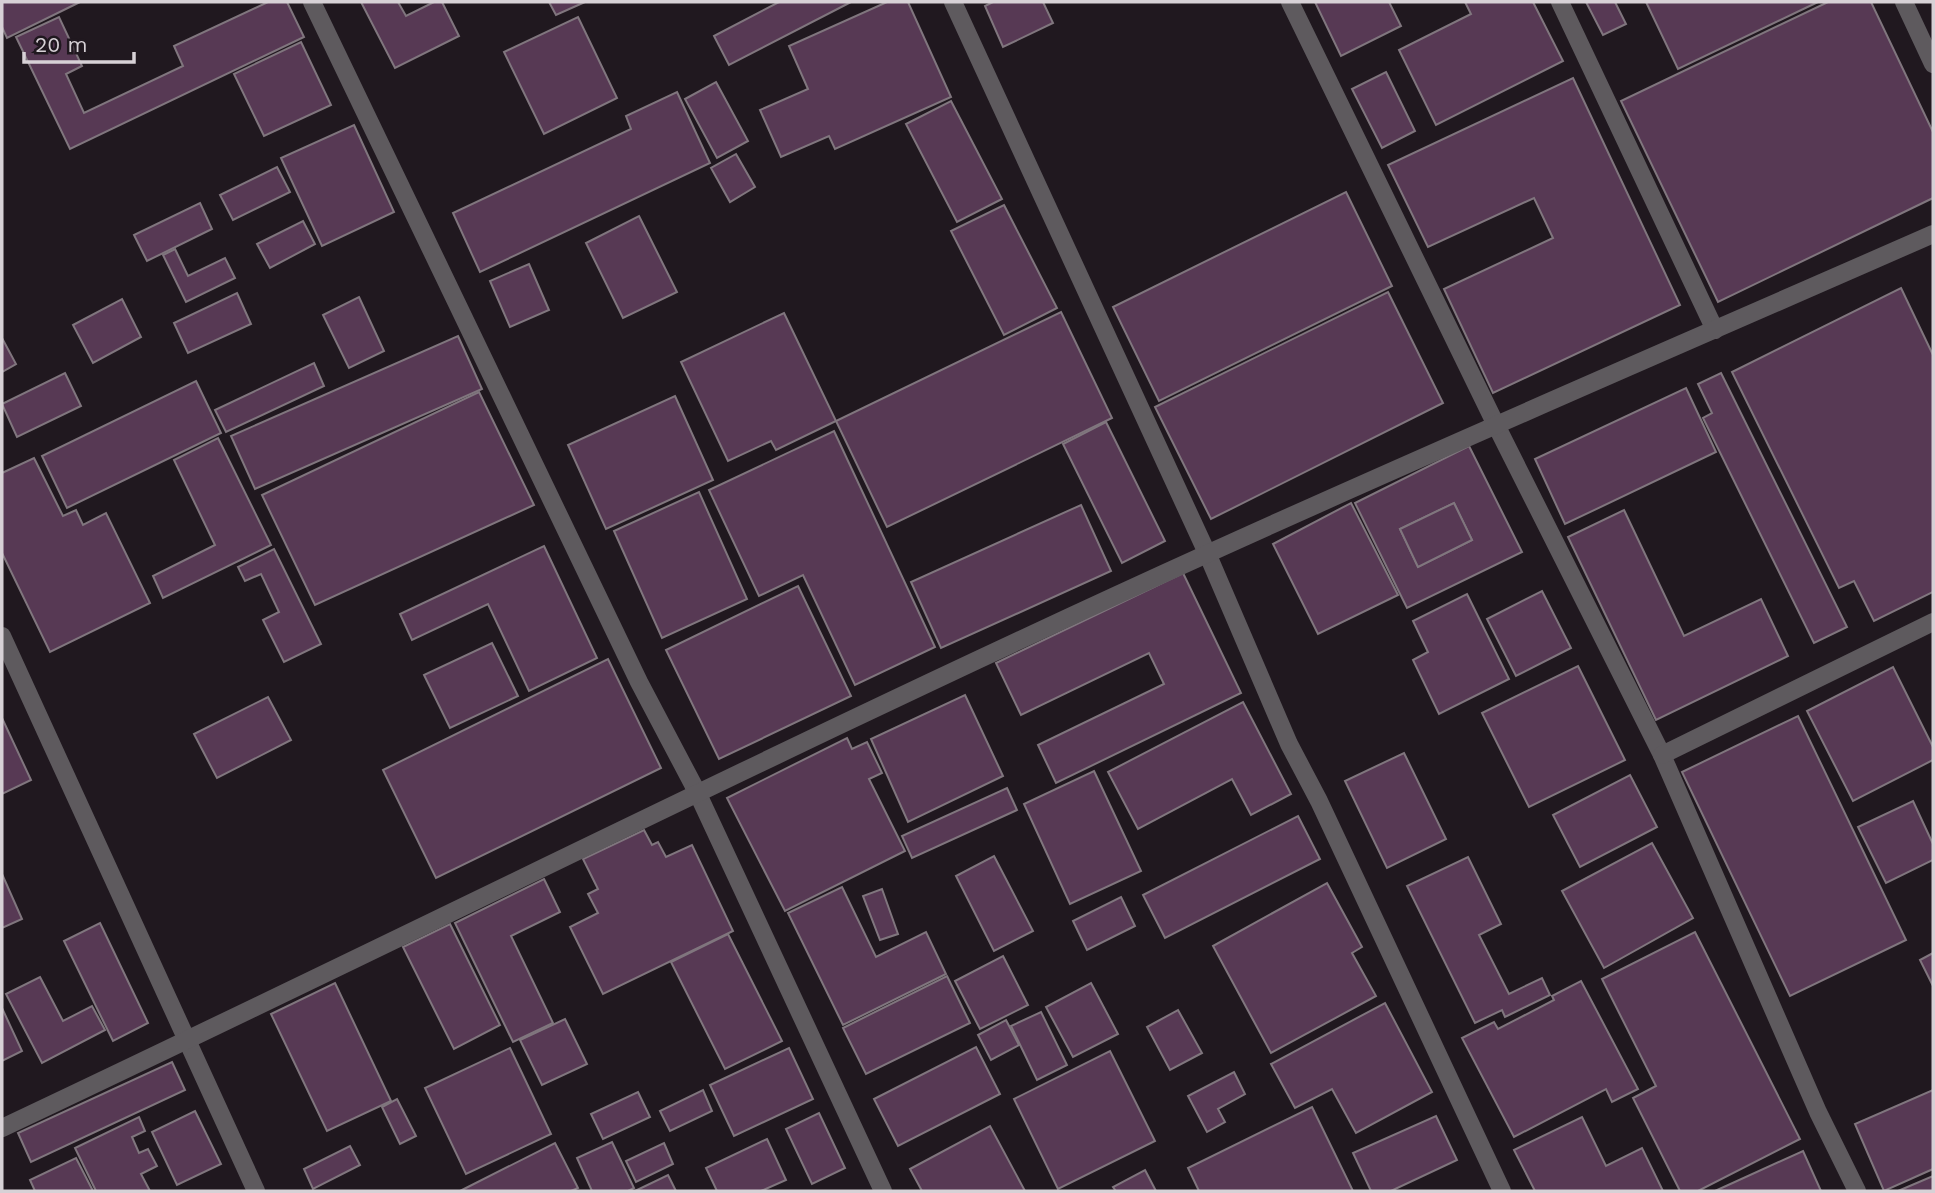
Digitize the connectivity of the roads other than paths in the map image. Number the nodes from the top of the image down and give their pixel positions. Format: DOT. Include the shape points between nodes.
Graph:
graph roads {
  1 [pos="312,2"];
  2 [pos="953,2"];
  3 [pos="1290,2"];
  4 [pos="1560,2"];
  5 [pos="1904,2"];
  6 [pos="1933,64"];
  7 [pos="1933,234"];
  8 [pos="1715,330"];
  9 [pos="1496,425"];
  10 [pos="1207,553"];
  11 [pos="1933,622"];
  12 [pos="2,636"];
  13 [pos="1662,755"];
  14 [pos="697,792"];
  15 [pos="187,1041"];
  16 [pos="2,1128"];
  17 [pos="256,1191"];
  18 [pos="883,1191"];
  19 [pos="1502,1191"];
  20 [pos="1857,1191"];
  1 -- 14 [label="street" via="639,682"];
  2 -- 10 [label="street"];
  3 -- 9 [label="street"];
  4 -- 8 [label="street"];
  5 -- 6 [label="street"];
  7 -- 8 [label="street"];
  8 -- 9 [label="street"];
  9 -- 10 [label="street"];
  9 -- 13 [label="street"];
  10 -- 14 [label="street"];
  10 -- 19 [label="street" via="1289,744"];
  11 -- 13 [label="street"];
  12 -- 15 [label="street"];
  13 -- 20 [label="street"];
  14 -- 15 [label="street"];
  14 -- 18 [label="street"];
  15 -- 16 [label="street"];
  15 -- 17 [label="street"];
}
